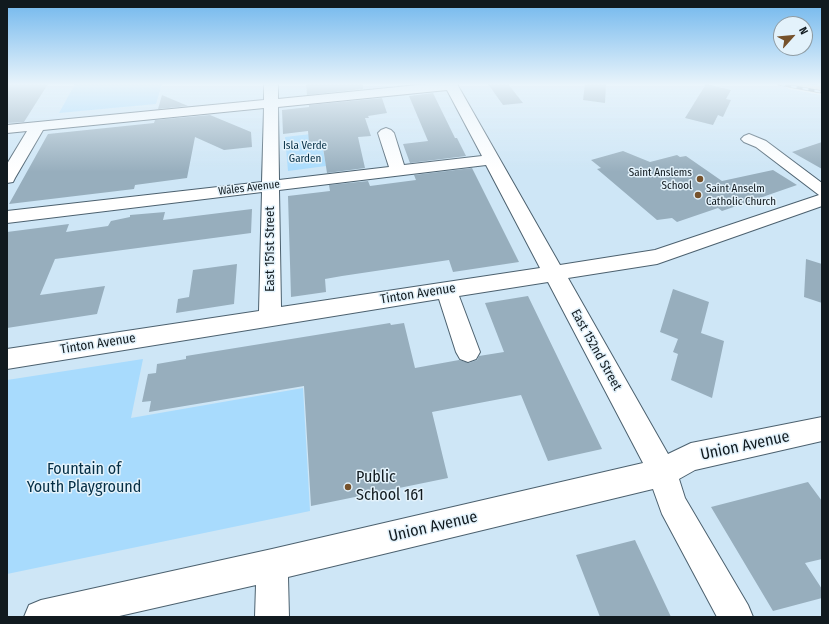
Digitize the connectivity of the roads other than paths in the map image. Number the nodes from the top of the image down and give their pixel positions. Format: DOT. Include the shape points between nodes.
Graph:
graph roads {
  1 [pos="174,113"];
  2 [pos="271,113"];
  3 [pos="466,113"];
  4 [pos="38,126"];
  5 [pos="7,129"];
  6 [pos="386,133"];
  7 [pos="749,139"];
  8 [pos="491,160"];
  9 [pos="398,171"];
  10 [pos="7,178"];
  11 [pos="271,186"];
  12 [pos="822,191"];
  13 [pos="822,200"];
  14 [pos="7,217"];
  15 [pos="554,274"];
  16 [pos="446,290"];
  17 [pos="270,317"];
  18 [pos="468,352"];
  19 [pos="7,359"];
  20 [pos="822,429"];
  21 [pos="664,472"];
  22 [pos="272,565"];
  23 [pos="41,617"];
  24 [pos="272,617"];
  25 [pos="736,617"];
  1 -- 4 [label="street"];
  2 -- 11 [label="street, East 151st Street"];
  3 -- 8 [label="street, East 152nd Street"];
  4 -- 5 [label="street"];
  4 -- 10 [label="street"];
  6 -- 9 [label="street"];
  7 -- 12 [label="street" via="760,144"];
  8 -- 9 [label="street, Wales Avenue"];
  8 -- 15 [label="street, East 152nd Street"];
  9 -- 11 [label="street, Wales Avenue"];
  11 -- 14 [label="street, Wales Avenue"];
  11 -- 17 [label="street, East 151st Street"];
  13 -- 15 [label="street, Tinton Avenue" via="657,257"];
  15 -- 16 [label="street, Tinton Avenue"];
  15 -- 21 [label="street, East 152nd Street"];
  16 -- 17 [label="street, Tinton Avenue"];
  16 -- 18 [label="street"];
  17 -- 19 [label="street, Tinton Avenue"];
  20 -- 21 [label="street, Union Avenue" via="691,457"];
  21 -- 22 [label="street, Union Avenue"];
  21 -- 25 [label="street, East 152nd Street" via="672,504"];
  22 -- 23 [label="street, Union Avenue"];
  22 -- 24 [label="street"];
}
